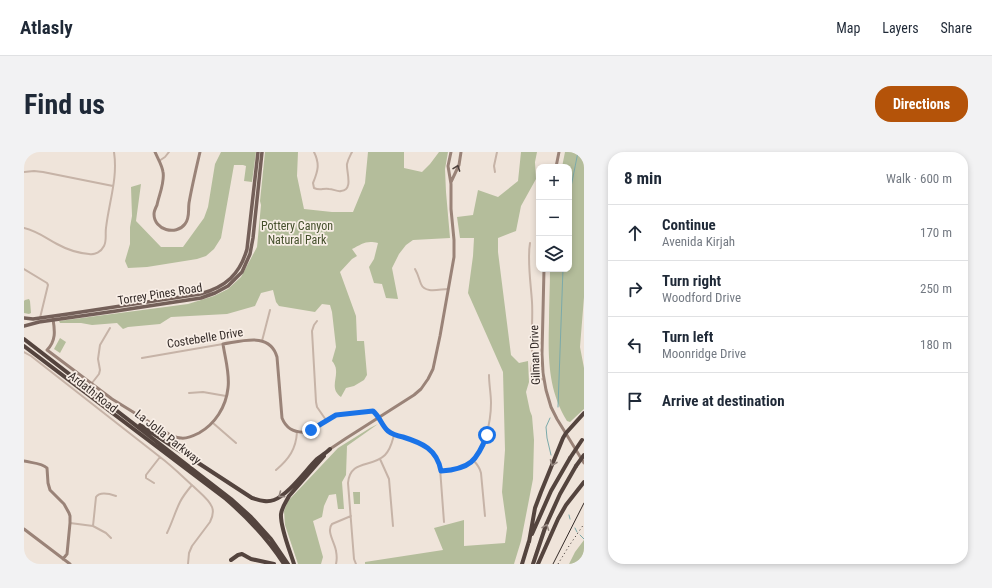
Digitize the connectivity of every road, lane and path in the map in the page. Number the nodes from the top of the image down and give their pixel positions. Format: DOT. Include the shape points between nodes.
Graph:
graph roads {
  1 [pos="114,152"];
  2 [pos="155,152"];
  3 [pos="169,152"];
  4 [pos="200,152"];
  5 [pos="258,152"];
  6 [pos="262,152"];
  7 [pos="314,152"];
  8 [pos="352,152"];
  9 [pos="451,152"];
  10 [pos="461,152"];
  11 [pos="497,152"];
  12 [pos="559,152"];
  13 [pos="159,161"];
  14 [pos="557,164"];
  15 [pos="24,172"];
  16 [pos="495,172"];
  17 [pos="451,184"];
  18 [pos="114,186"];
  19 [pos="24,228"];
  20 [pos="530,243"];
  21 [pos="24,269"];
  22 [pos="415,269"];
  23 [pos="544,272"];
  24 [pos="449,289"];
  25 [pos="270,310"];
  26 [pos="24,318"];
  27 [pos="33,318"];
  28 [pos="40,318"];
  29 [pos="53,318"];
  30 [pos="317,320"];
  31 [pos="24,322"];
  32 [pos="24,326"];
  33 [pos="110,328"];
  34 [pos="24,339"];
  35 [pos="262,341"];
  36 [pos="223,344"];
  37 [pos="24,346"];
  38 [pos="24,352"];
  39 [pos="142,358"];
  40 [pos="40,363"];
  41 [pos="52,368"];
  42 [pos="489,375"];
  43 [pos="544,379"];
  44 [pos="91,384"];
  45 [pos="189,394"];
  46 [pos="226,396"];
  47 [pos="112,407"];
  48 [pos="584,413"];
  49 [pos="378,417"];
  50 [pos="326,420"];
  51 [pos="213,423"];
  52 [pos="297,432"];
  53 [pos="566,433"];
  54 [pos="394,435"];
  55 [pos="583,439"];
  56 [pos="236,443"];
  57 [pos="330,449"];
  58 [pos="582,455"];
  59 [pos="160,456"];
  60 [pos="380,459"];
  61 [pos="473,460"];
  62 [pos="24,461"];
  63 [pos="584,463"];
  64 [pos="276,470"];
  65 [pos="441,471"];
  66 [pos="584,482"];
  67 [pos="154,484"];
  68 [pos="192,486"];
  69 [pos="116,496"];
  70 [pos="351,516"];
  71 [pos="485,516"];
  72 [pos="444,522"];
  73 [pos="70,523"];
  74 [pos="93,526"];
  75 [pos="393,526"];
  76 [pos="24,529"];
  77 [pos="167,533"];
  78 [pos="111,538"];
  79 [pos="529,542"];
  80 [pos="64,559"];
  81 [pos="231,560"];
  82 [pos="70,564"];
  83 [pos="188,564"];
  84 [pos="228,564"];
  85 [pos="274,564"];
  86 [pos="284,564"];
  87 [pos="288,564"];
  88 [pos="294,564"];
  89 [pos="336,564"];
  90 [pos="356,564"];
  91 [pos="522,564"];
  92 [pos="533,564"];
  93 [pos="538,564"];
  1 -- 18 [label="street"];
  2 -- 13 [label="street"];
  3 -- 13 [label="street"];
  4 -- 13 [label="street" via="188,219 186,224 176,230 162,228 154,214 164,174"];
  5 -- 29 [label="main road, Torrey Pines Road" via="247,249 237,271 228,281 200,294"];
  6 -- 29 [label="main road, Torrey Pines Road" via="250,254 242,272 228,286 201,298"];
  7 -- 8 [label="street" via="318,164 312,183 314,188 341,192 348,187 347,164"];
  9 -- 17 [label="street" via="448,166"];
  17 -- 10 [label="street, one-way"];
  11 -- 16 [label="street"];
  12 -- 14 [label="street"];
  15 -- 18 [label="street" via="43,172"];
  17 -- 24 [label="street" via="455,250"];
  18 -- 19 [label="street" via="105,229 106,240 104,247 98,252 89,254 69,250"];
  20 -- 43 [label="street" via="534,366 531,376 534,381"];
  21 -- 28 [label="street" via="48,285"];
  22 -- 24 [label="street" via="421,285 427,290"];
  23 -- 43 [label="street, Gilman Drive"];
  24 -- 49 [label="street" via="433,369 428,379 414,395"];
  25 -- 35 [label="street"];
  26 -- 27 [label="main road, Torrey Pines Road"];
  27 -- 28 [label="main road, Torrey Pines Road"];
  27 -- 31 [label="main road"];
  28 -- 29 [label="main road, Torrey Pines Road"];
  29 -- 32 [label="main road, Torrey Pines Road"];
  29 -- 44 [label="street" via="54,339 46,350"];
  30 -- 50 [label="street" via="312,331 316,402"];
  33 -- 44 [label="street" via="100,345 99,374"];
  34 -- 47 [label="highway, La Jolla Parkway"];
  35 -- 36 [label="street, Costebelle Drive"];
  35 -- 52 [label="street, Costebelle Drive" via="272,348 277,357 282,418 290,430"];
  36 -- 39 [label="street, Costebelle Drive"];
  36 -- 46 [label="street" via="228,379"];
  37 -- 41 [label="highway, La Jolla Parkway"];
  38 -- 40 [label="street, Ardath Road"];
  40 -- 41 [label="highway"];
  40 -- 59 [label="street, Ardath Road"];
  41 -- 86 [label="highway, La Jolla Parkway" via="235,507 252,522"];
  42 -- 61 [label="street" via="491,402 487,435"];
  43 -- 53 [label="street, Gilman Drive" via="551,407"];
  44 -- 51 [label="street" via="172,436 182,438 195,435"];
  45 -- 46 [label="street" via="203,392"];
  46 -- 51 [label="street" via="225,403"];
  57 -- 47 [label="highway, one-way" via="280,497 273,501 263,501 252,498"];
  47 -- 87 [label="highway, La Jolla Parkway" via="231,499 271,539"];
  48 -- 53 [label="highway"];
  49 -- 50 [label="street" via="371,411 339,414"];
  49 -- 54 [label="street"];
  49 -- 57 [label="street"];
  50 -- 52 [label="street" via="306,432"];
  51 -- 56 [label="street"];
  52 -- 64 [label="street" via="295,447"];
  53 -- 58 [label="street, Gilman Drive"];
  53 -- 79 [label="highway, one-way" via="535,508"];
  54 -- 60 [label="street" via="387,453"];
  54 -- 65 [label="street" via="427,447 436,458"];
  55 -- 79 [label="highway, bridge" via="551,491"];
  57 -- 88 [label="highway" via="289,496 282,509 285,536"];
  58 -- 63 [label="street, Gilman Drive"];
  92 -- 58 [label="highway, one-way, bridge" via="546,525"];
  59 -- 67 [label="street" via="146,475 147,480"];
  59 -- 68 [label="street, Ardath Road"];
  60 -- 70 [label="street" via="355,468 349,476"];
  60 -- 75 [label="street" via="389,479"];
  61 -- 65 [label="street" via="463,467"];
  61 -- 71 [label="street" via="481,473"];
  62 -- 73 [label="street" via="48,468 48,487 67,508"];
  65 -- 72 [label="street"];
  66 -- 93 [label="highway" via="558,519"];
  68 -- 77 [label="street" via="180,503"];
  68 -- 83 [label="street, Ardath Road" via="208,500 213,511 210,522 192,546"];
  69 -- 74 [label="street" via="98,494"];
  70 -- 89 [label="street" via="330,526 336,550"];
  70 -- 90 [label="street"];
  73 -- 74 [label="street"];
  73 -- 80 [label="street" via="67,554"];
  74 -- 78 [label="street"];
  76 -- 80 [label="street"];
  79 -- 91 [label="highway"];
  80 -- 82 [label="street"];
  81 -- 84 [label="street"];
  81 -- 85 [label="highway" via="242,554 251,559"];
}
